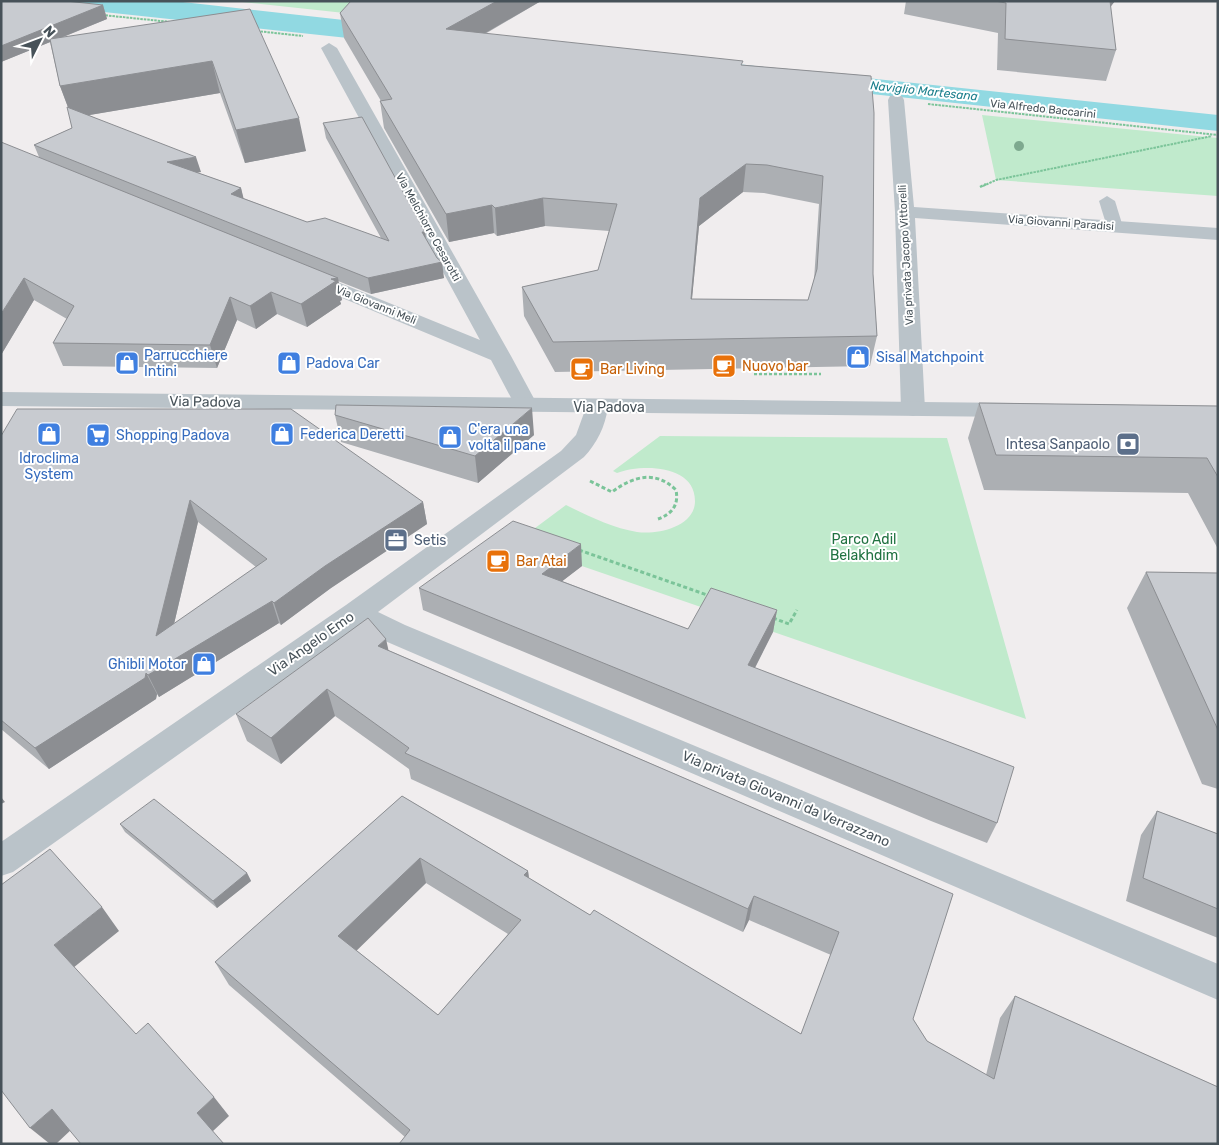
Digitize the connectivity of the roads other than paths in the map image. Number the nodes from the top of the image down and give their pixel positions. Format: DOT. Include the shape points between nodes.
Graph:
graph roads {
  1 [pos="329,48"];
  2 [pos="896,100"];
  3 [pos="1107,202"];
  4 [pos="905,212"];
  5 [pos="1115,227"];
  6 [pos="1218,234"];
  7 [pos="289,270"];
  8 [pos="500,356"];
  9 [pos="1,399"];
  10 [pos="526,406"];
  11 [pos="596,407"];
  12 [pos="913,409"];
  13 [pos="1039,410"];
  14 [pos="356,613"];
  15 [pos="1,861"];
  16 [pos="1218,982"];
  1 -- 8 [label="street, Via Melchiorre Cesarotti"];
  2 -- 4 [label="street, Via privata Jacopo Vittorelli"];
  3 -- 5 [label="lane"];
  4 -- 5 [label="street, Via Giovanni Paradisi"];
  4 -- 12 [label="street, Via privata Jacopo Vittorelli"];
  5 -- 6 [label="street, Via Giovanni Paradisi"];
  7 -- 8 [label="street, Via Giovanni Meli"];
  8 -- 10 [label="street, Via Melchiorre Cesarotti"];
  9 -- 10 [label="street, Via Padova"];
  10 -- 11 [label="street, Via Padova"];
  11 -- 12 [label="street, Via Padova"];
  11 -- 14 [label="street, Via Angelo Emo" via="591,430 570,457"];
  12 -- 13 [label="street, Via Padova"];
  14 -- 15 [label="street, Via Angelo Emo"];
  14 -- 16 [label="street, Via privata Giovanni da Verrazzano" via="395,633"];
}
